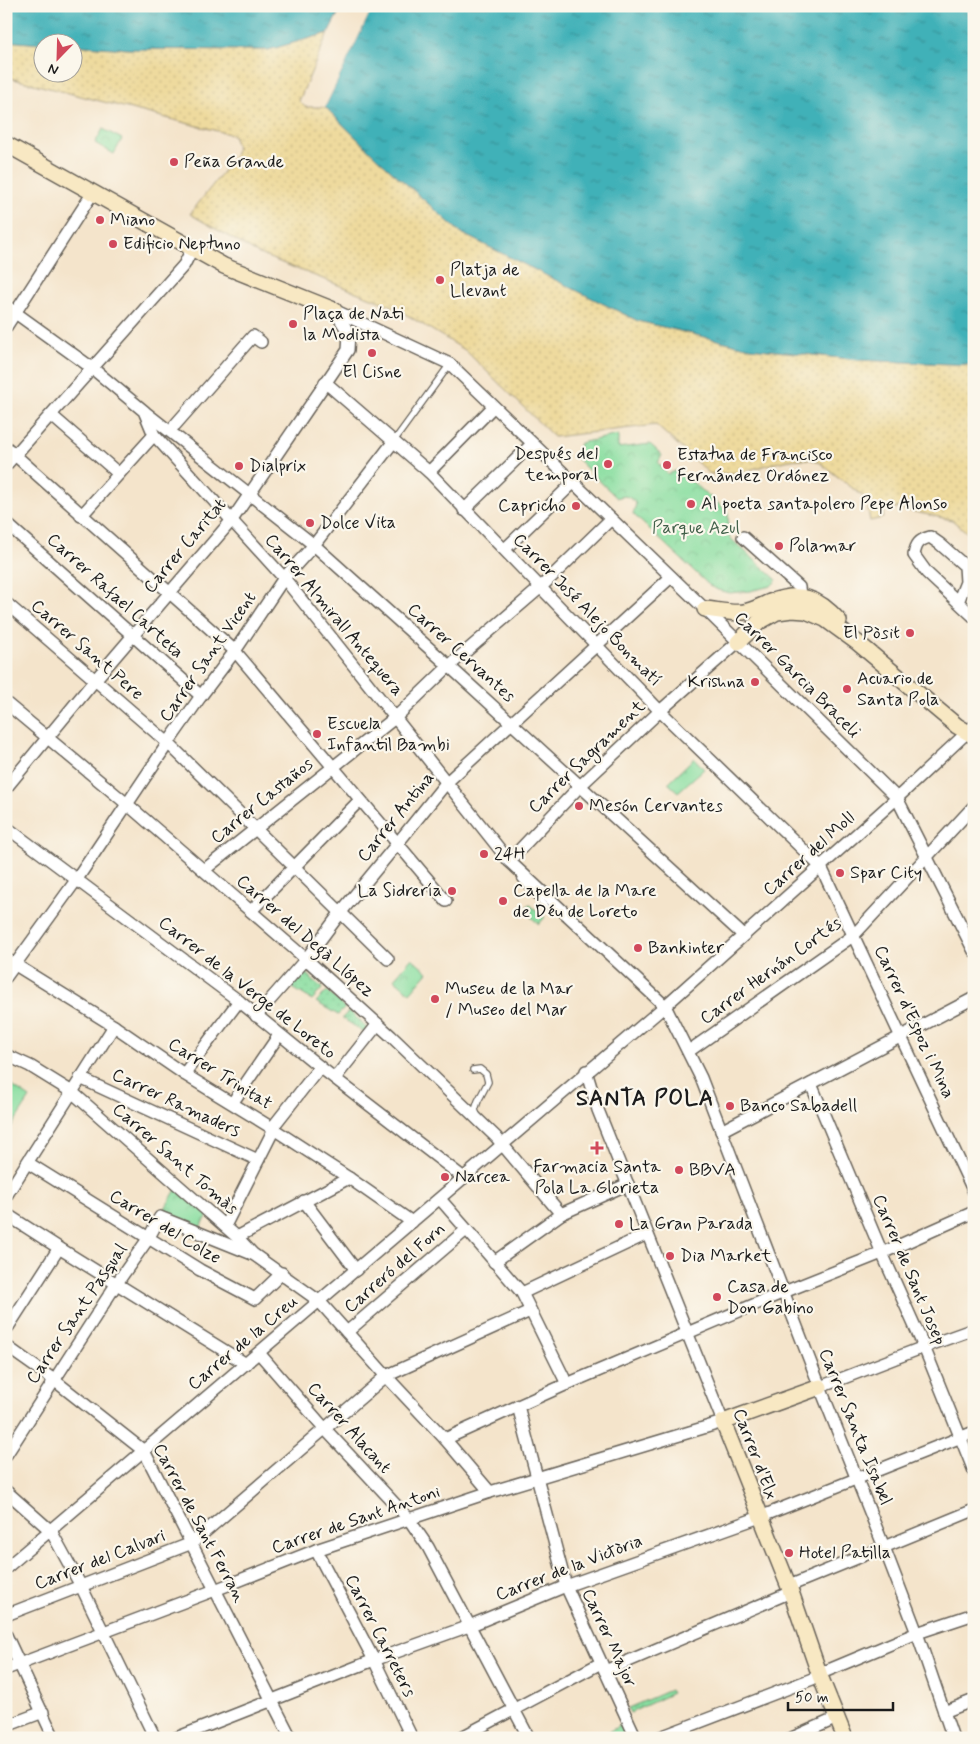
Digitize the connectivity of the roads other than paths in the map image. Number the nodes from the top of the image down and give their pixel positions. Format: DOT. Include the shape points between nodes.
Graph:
graph roads {
  1 [pos="6,144"];
  2 [pos="92,194"];
  3 [pos="190,247"];
  4 [pos="11,309"];
  5 [pos="334,310"];
  6 [pos="6,327"];
  7 [pos="261,342"];
  8 [pos="450,364"];
  9 [pos="92,368"];
  10 [pos="325,382"];
  11 [pos="494,407"];
  12 [pos="144,411"];
  13 [pos="51,415"];
  14 [pos="175,425"];
  15 [pos="154,435"];
  16 [pos="394,441"];
  17 [pos="532,444"];
  18 [pos="6,447"];
  19 [pos="15,455"];
  20 [pos="6,466"];
  21 [pos="429,472"];
  22 [pos="119,474"];
  23 [pos="573,483"];
  24 [pos="250,494"];
  25 [pos="464,510"];
  26 [pos="81,516"];
  27 [pos="611,519"];
  28 [pos="232,520"];
  29 [pos="6,523"];
  30 [pos="743,538"];
  31 [pos="314,545"];
  32 [pos="505,549"];
  33 [pos="671,577"];
  34 [pos="284,578"];
  35 [pos="541,587"];
  36 [pos="170,593"];
  37 [pos="800,596"];
  38 [pos="6,602"];
  39 [pos="958,602"];
  40 [pos="705,609"];
  41 [pos="974,617"];
  42 [pos="133,636"];
  43 [pos="738,642"];
  44 [pos="858,642"];
  45 [pos="596,645"];
  46 [pos="235,651"];
  47 [pos="449,666"];
  48 [pos="95,680"];
  49 [pos="201,696"];
  50 [pos="6,703"];
  51 [pos="660,711"];
  52 [pos="396,717"];
  53 [pos="512,724"];
  54 [pos="971,731"];
  55 [pos="49,738"];
  56 [pos="168,744"];
  57 [pos="332,767"];
  58 [pos="446,783"];
  59 [pos="580,786"];
  60 [pos="6,788"];
  61 [pos="897,798"];
  62 [pos="360,800"];
  63 [pos="127,804"];
  64 [pos="974,806"];
  65 [pos="6,827"];
  66 [pos="254,829"];
  67 [pos="397,844"];
  68 [pos="927,858"];
  69 [pos="509,861"];
  70 [pos="293,867"];
  71 [pos="821,867"];
  72 [pos="204,870"];
  73 [pos="77,879"];
  74 [pos="446,901"];
  75 [pos="545,906"];
  76 [pos="251,911"];
  77 [pos="341,912"];
  78 [pos="743,935"];
  79 [pos="854,935"];
  80 [pos="974,951"];
  81 [pos="306,959"];
  82 [pos="388,960"];
  83 [pos="11,962"];
  84 [pos="6,977"];
  85 [pos="974,998"];
  86 [pos="239,1001"];
  87 [pos="664,1006"];
  88 [pos="256,1016"];
  89 [pos="378,1024"];
  90 [pos="114,1026"];
  91 [pos="280,1035"];
  92 [pos="900,1036"];
  93 [pos="689,1051"];
  94 [pos="6,1055"];
  95 [pos="320,1067"];
  96 [pos="472,1070"];
  97 [pos="586,1071"];
  98 [pos="184,1074"];
  99 [pos="80,1078"];
  100 [pos="335,1078"];
  101 [pos="812,1084"];
  102 [pos="72,1092"];
  103 [pos="232,1102"];
  104 [pos="481,1121"];
  105 [pos="273,1129"];
  106 [pos="721,1131"];
  107 [pos="502,1143"];
  108 [pos="258,1160"];
  109 [pos="28,1163"];
  110 [pos="349,1178"];
  111 [pos="464,1178"];
  112 [pos="628,1184"];
  113 [pos="974,1192"];
  114 [pos="6,1196"];
  115 [pos="440,1199"];
  116 [pos="304,1201"];
  117 [pos="974,1212"];
  118 [pos="6,1214"];
  119 [pos="561,1214"];
  120 [pos="160,1217"];
  121 [pos="412,1222"];
  122 [pos="225,1226"];
  123 [pos="466,1230"];
  124 [pos="647,1234"];
  125 [pos="237,1237"];
  126 [pos="148,1239"];
  127 [pos="59,1248"];
  128 [pos="882,1253"];
  129 [pos="253,1254"];
  130 [pos="494,1262"];
  131 [pos="356,1270"];
  132 [pos="282,1273"];
  133 [pos="117,1283"];
  134 [pos="784,1292"];
  135 [pos="522,1293"];
  136 [pos="319,1301"];
  137 [pos="530,1310"];
  138 [pos="8,1327"];
  139 [pos="974,1329"];
  140 [pos="347,1332"];
  141 [pos="687,1334"];
  142 [pos="6,1346"];
  143 [pos="924,1346"];
  144 [pos="259,1353"];
  145 [pos="246,1364"];
  146 [pos="386,1376"];
  147 [pos="54,1380"];
  148 [pos="567,1384"];
  149 [pos="820,1388"];
  150 [pos="518,1406"];
  151 [pos="723,1422"];
  152 [pos="325,1430"];
  153 [pos="974,1432"];
  154 [pos="959,1437"];
  155 [pos="445,1439"];
  156 [pos="144,1451"];
  157 [pos="6,1455"];
  158 [pos="974,1471"];
  159 [pos="537,1478"];
  160 [pos="856,1478"];
  161 [pos="6,1491"];
  162 [pos="490,1492"];
  163 [pos="974,1510"];
  164 [pos="760,1517"];
  165 [pos="408,1518"];
  166 [pos="50,1531"];
  167 [pos="192,1543"];
  168 [pos="884,1547"];
  169 [pos="316,1550"];
  170 [pos="6,1568"];
  171 [pos="81,1586"];
  172 [pos="566,1586"];
  173 [pos="790,1589"];
  174 [pos="215,1590"];
  175 [pos="974,1614"];
  176 [pos="6,1615"];
  177 [pos="469,1626"];
  178 [pos="104,1632"];
  179 [pos="916,1633"];
  180 [pos="6,1635"];
  181 [pos="374,1660"];
  182 [pos="20,1664"];
  183 [pos="602,1667"];
  184 [pos="6,1669"];
  185 [pos="819,1675"];
  186 [pos="272,1700"];
  187 [pos="974,1700"];
  188 [pos="514,1709"];
  189 [pos="43,1712"];
  190 [pos="944,1712"];
  191 [pos="837,1718"];
  192 [pos="6,1726"];
  193 [pos="54,1738"];
  194 [pos="155,1738"];
  195 [pos="176,1738"];
  196 [pos="291,1738"];
  197 [pos="412,1738"];
  198 [pos="460,1738"];
  199 [pos="529,1738"];
  200 [pos="636,1738"];
  201 [pos="658,1738"];
  202 [pos="792,1738"];
  203 [pos="844,1738"];
  204 [pos="953,1738"];
  1 -- 2 [label="street"];
  2 -- 3 [label="street"];
  2 -- 4 [label="street"];
  3 -- 5 [label="street" via="224,266"];
  3 -- 9 [label="street" via="184,265"];
  4 -- 6 [label="street"];
  4 -- 9 [label="street, Carrer Almirall Antequera"];
  5 -- 8 [label="street, Carrer Garcia Braceli"];
  5 -- 10 [label="street, Carrer Caritat" via="349,334 348,350"];
  7 -- 14 [label="street" via="253,336"];
  8 -- 11 [label="street, Carrer Garcia Braceli"];
  8 -- 16 [label="lane, Carrer Sant Vicent"];
  9 -- 12 [label="street, Carrer Almirall Antequera"];
  9 -- 13 [label="street"];
  10 -- 16 [label="street, Carrer José Alejo Bonmatí"];
  10 -- 24 [label="street, Carrer Caritat"];
  11 -- 17 [label="street, Carrer Garcia Braceli"];
  11 -- 21 [label="street"];
  12 -- 15 [label="street, Carrer Almirall Antequera"];
  12 -- 24 [label="street, Carrer Cervantes"];
  13 -- 19 [label="street"];
  13 -- 22 [label="street"];
  15 -- 22 [label="street"];
  15 -- 28 [label="street, Carrer Almirall Antequera"];
  16 -- 21 [label="street, Carrer José Alejo Bonmatí"];
  16 -- 31 [label="street, Carrer Sant Vicent"];
  17 -- 23 [label="street, Carrer Garcia Braceli"];
  17 -- 25 [label="street"];
  18 -- 19 [label="street"];
  19 -- 20 [label="street"];
  19 -- 26 [label="street"];
  21 -- 25 [label="street, Carrer José Alejo Bonmatí"];
  22 -- 26 [label="street"];
  23 -- 27 [label="street, Carrer Garcia Braceli"];
  23 -- 32 [label="street"];
  24 -- 28 [label="street, Carrer Caritat"];
  24 -- 31 [label="street, Carrer Cervantes"];
  25 -- 32 [label="street, Carrer José Alejo Bonmatí"];
  26 -- 36 [label="street"];
  27 -- 33 [label="street, Carrer Garcia Braceli"];
  27 -- 35 [label="street, Carrer Castaños"];
  28 -- 34 [label="street, Carrer Almirall Antequera"];
  28 -- 36 [label="street, Carrer Caritat"];
  29 -- 42 [label="street, Carrer Rafael Carteta"];
  30 -- 37 [label="street" via="799,587"];
  31 -- 34 [label="street, Carrer Sant Vicent"];
  31 -- 47 [label="street, Carrer Cervantes"];
  32 -- 35 [label="street, Carrer José Alejo Bonmatí"];
  33 -- 40 [label="street, Carrer Garcia Braceli"];
  33 -- 45 [label="street, Carrer Antina"];
  34 -- 46 [label="street, Carrer Sant Vicent"];
  34 -- 52 [label="street, Carrer Almirall Antequera"];
  35 -- 45 [label="street, Carrer José Alejo Bonmatí"];
  35 -- 47 [label="street, Carrer Castaños"];
  36 -- 42 [label="street, Carrer Caritat"];
  36 -- 46 [label="street"];
  37 -- 40 [label="street" via="772,601 747,612"];
  37 -- 44 [label="street" via="831,612"];
  38 -- 48 [label="street, Carrer Sant Pere"];
  39 -- 39 [label="street" via="927,573 914,555 916,545 922,540 930,537 965,566 966,582"];
  39 -- 41 [label="street"];
  40 -- 43 [label="street, Carrer Garcia Braceli"];
  42 -- 48 [label="street, Carrer Caritat"];
  42 -- 49 [label="street, Carrer Rafael Carteta"];
  43 -- 44 [label="street" via="759,622 777,612 792,610 806,611 825,619"];
  43 -- 51 [label="street, Carrer Sagrament"];
  43 -- 61 [label="street, Carrer Garcia Braceli"];
  44 -- 54 [label="street"];
  45 -- 51 [label="street, Carrer José Alejo Bonmatí"];
  45 -- 53 [label="street, Carrer Antina"];
  46 -- 49 [label="street, Carrer Sant Vicent"];
  46 -- 57 [label="street"];
  47 -- 52 [label="street, Carrer Castaños"];
  47 -- 53 [label="street, Carrer Cervantes"];
  48 -- 55 [label="street, Carrer Caritat"];
  48 -- 56 [label="street, Carrer Sant Pere"];
  49 -- 56 [label="street, Carrer Sant Vicent"];
  50 -- 55 [label="street, Carrer del Degà Llópez"];
  51 -- 59 [label="street, Carrer Sagrament"];
  51 -- 71 [label="street, Carrer José Alejo Bonmatí"];
  52 -- 57 [label="street, Carrer Castaños"];
  52 -- 58 [label="street, Carrer Almirall Antequera"];
  53 -- 58 [label="street, Carrer Antina"];
  53 -- 59 [label="street, Carrer Cervantes"];
  54 -- 61 [label="street, Carrer del Moll"];
  55 -- 60 [label="street, Carrer Caritat"];
  55 -- 63 [label="street, Carrer del Degà Llópez"];
  56 -- 63 [label="street, Carrer Sant Vicent"];
  56 -- 66 [label="street, Carrer Sant Pere"];
  57 -- 62 [label="street"];
  57 -- 66 [label="street, Carrer Castaños"];
  58 -- 67 [label="street, Carrer Antina"];
  58 -- 69 [label="street, Carrer Almirall Antequera"];
  59 -- 69 [label="street, Carrer Sagrament"];
  59 -- 78 [label="street, Carrer Cervantes"];
  61 -- 68 [label="street, Carrer Garcia Braceli"];
  61 -- 71 [label="street, Carrer del Moll"];
  62 -- 67 [label="street"];
  62 -- 70 [label="street"];
  63 -- 72 [label="street, Carrer del Degà Llópez"];
  63 -- 73 [label="street, Carrer Sant Vicent"];
  64 -- 68 [label="street, Carrer Hernán Cortés"];
  65 -- 73 [label="street, Carrer de la Verge de Loreto"];
  66 -- 70 [label="street, Carrer Sant Pere"];
  66 -- 72 [label="street, Carrer Castaños"];
  67 -- 74 [label="street"];
  67 -- 77 [label="street, Carrer Antina"];
  68 -- 79 [label="street, Carrer Hernán Cortés"];
  68 -- 80 [label="street, Carrer Garcia Braceli"];
  69 -- 75 [label="lane"];
  69 -- 87 [label="street, Carrer Almirall Antequera"];
  70 -- 76 [label="street"];
  70 -- 77 [label="street, Carrer Sant Pere"];
  71 -- 78 [label="street, Carrer del Moll"];
  71 -- 79 [label="street, Carrer d'Espoz i Mina"];
  72 -- 76 [label="street, Carrer del Degà Llópez"];
  73 -- 83 [label="street, Carrer Sant Vicent"];
  73 -- 86 [label="street, Carrer de la Verge de Loreto"];
  76 -- 81 [label="street, Carrer del Degà Llópez"];
  77 -- 81 [label="street, Carrer Antina"];
  77 -- 82 [label="street, Carrer Sant Pere"];
  78 -- 87 [label="street, Carrer del Moll"];
  79 -- 92 [label="street, Carrer d'Espoz i Mina"];
  79 -- 93 [label="street, Carrer Hernán Cortés"];
  81 -- 88 [label="street, Carrer Antina"];
  81 -- 89 [label="street, Carrer del Degà Llópez"];
  83 -- 84 [label="street, Carrer Sant Vicent"];
  83 -- 90 [label="street, Carrer Trinitat"];
  85 -- 92 [label="street"];
  86 -- 88 [label="street, Carrer de la Verge de Loreto"];
  86 -- 98 [label="street"];
  87 -- 93 [label="street, Carrer Almirall Antequera"];
  87 -- 97 [label="street, Carrer del Moll"];
  88 -- 91 [label="street, Carrer de la Verge de Loreto"];
  89 -- 100 [label="street"];
  89 -- 104 [label="street, Carrer del Degà Llópez"];
  90 -- 98 [label="street, Carrer Trinitat"];
  90 -- 99 [label="street"];
  91 -- 95 [label="street, Carrer de la Verge de Loreto"];
  91 -- 103 [label="street"];
  92 -- 101 [label="street"];
  92 -- 113 [label="street, Carrer d'Espoz i Mina"];
  93 -- 106 [label="street, Carrer Santa Isabel"];
  94 -- 102 [label="street"];
  95 -- 100 [label="street, Carrer de la Verge de Loreto"];
  95 -- 105 [label="street"];
  96 -- 104 [label="lane" via="480,1069 488,1082 475,1110"];
  97 -- 107 [label="street, Carrer de la Creu"];
  97 -- 112 [label="street, Carrer d'Elx"];
  98 -- 103 [label="street, Carrer Trinitat"];
  99 -- 102 [label="street"];
  99 -- 108 [label="street, Carrer Ramaders"];
  100 -- 111 [label="street, Carrer de la Verge de Loreto"];
  101 -- 106 [label="street"];
  101 -- 128 [label="street, Carrer de Sant Josep"];
  102 -- 109 [label="street"];
  102 -- 122 [label="street, Carrer Sant Tomàs"];
  103 -- 105 [label="street, Carrer Trinitat"];
  104 -- 107 [label="street, Carrer del Degà Llópez"];
  105 -- 108 [label="street"];
  105 -- 110 [label="street, Carrer Trinitat"];
  106 -- 134 [label="street, Carrer Santa Isabel"];
  107 -- 111 [label="street, Carrer de la Creu"];
  107 -- 119 [label="street, Carrer del Degà Llópez"];
  108 -- 122 [label="street"];
  109 -- 114 [label="street"];
  109 -- 126 [label="street, Carrer del Colze"];
  110 -- 116 [label="street"];
  110 -- 121 [label="street, Carrer Trinitat"];
  111 -- 115 [label="street, Carrer de la Creu"];
  112 -- 119 [label="street"];
  112 -- 124 [label="street, Carrer d'Elx"];
  115 -- 121 [label="street, Carrer de la Creu"];
  115 -- 123 [label="street"];
  116 -- 125 [label="street"];
  116 -- 131 [label="street"];
  117 -- 128 [label="street"];
  118 -- 127 [label="street"];
  119 -- 130 [label="street"];
  120 -- 126 [label="street, Carrer Sant Pasqual"];
  120 -- 129 [label="street, Carrer Sant Tomàs"];
  121 -- 131 [label="street, Carrer de la Creu"];
  122 -- 125 [label="street, Carrer Sant Tomàs"];
  123 -- 130 [label="street"];
  123 -- 140 [label="street, Carreró del Forn"];
  124 -- 135 [label="street"];
  124 -- 141 [label="street, Carrer d'Elx"];
  125 -- 129 [label="street, Carrer Sant Tomàs"];
  126 -- 132 [label="street, Carrer del Colze" via="255,1299"];
  126 -- 133 [label="street, Carrer Sant Pasqual"];
  127 -- 133 [label="street"];
  127 -- 138 [label="street"];
  128 -- 134 [label="street"];
  128 -- 143 [label="street, Carrer de Sant Josep"];
  129 -- 132 [label="street, Carrer Sant Tomàs"];
  130 -- 135 [label="street"];
  131 -- 136 [label="street, Carrer de la Creu"];
  132 -- 136 [label="street, Carrer Sant Tomàs"];
  133 -- 145 [label="street"];
  133 -- 147 [label="street, Carrer Sant Pasqual"];
  134 -- 141 [label="street"];
  134 -- 149 [label="street, Carrer Santa Isabel"];
  135 -- 137 [label="street"];
  136 -- 140 [label="street, Carrer Sant Tomàs"];
  136 -- 144 [label="street, Carrer de la Creu"];
  137 -- 146 [label="street, Carrer del Calvari"];
  137 -- 148 [label="street"];
  139 -- 143 [label="street"];
  140 -- 146 [label="street, Carrer Sant Tomàs"];
  141 -- 148 [label="street"];
  141 -- 151 [label="street, Carrer d'Elx"];
  142 -- 147 [label="street, Carrer de Sant Ferran"];
  143 -- 149 [label="street"];
  143 -- 154 [label="street, Carrer de Sant Josep"];
  144 -- 145 [label="street, Carrer de la Creu"];
  144 -- 152 [label="street, Carrer Alacant"];
  145 -- 156 [label="street, Carrer de la Creu"];
  146 -- 152 [label="street, Carrer del Calvari"];
  146 -- 155 [label="street, Carrer Sant Tomàs"];
  147 -- 156 [label="street, Carrer de Sant Ferran"];
  147 -- 157 [label="street, Carrer Sant Pasqual"];
  148 -- 150 [label="street"];
  149 -- 151 [label="street"];
  149 -- 160 [label="street, Carrer Santa Isabel"];
  150 -- 155 [label="street"];
  150 -- 159 [label="street, Carrer Major"];
  151 -- 159 [label="street, Carrer de Sant Antoni"];
  151 -- 164 [label="street, Carrer d'Elx"];
  152 -- 165 [label="street, Carrer Alacant"];
  152 -- 167 [label="street, Carrer del Calvari"];
  153 -- 154 [label="street, Carrer de la Victòria"];
  154 -- 158 [label="street, Carrer de Sant Josep"];
  154 -- 160 [label="street, Carrer de la Victòria"];
  155 -- 162 [label="street, Carrer Sant Tomàs"];
  156 -- 166 [label="street, Carrer de la Creu"];
  156 -- 167 [label="street, Carrer de Sant Ferran"];
  159 -- 162 [label="street, Carrer de Sant Antoni"];
  159 -- 172 [label="street, Carrer Major"];
  160 -- 164 [label="street, Carrer de la Victòria"];
  160 -- 168 [label="street, Carrer Santa Isabel"];
  161 -- 166 [label="street"];
  162 -- 165 [label="street, Carrer de Sant Antoni"];
  163 -- 168 [label="street"];
  164 -- 172 [label="street, Carrer de la Victòria"];
  164 -- 173 [label="street, Carrer d'Elx"];
  165 -- 169 [label="street, Carrer de Sant Antoni"];
  165 -- 177 [label="street, Carrer Alacant" via="428,1547"];
  166 -- 170 [label="street, Carrer de la Creu"];
  166 -- 171 [label="street"];
  167 -- 171 [label="street, Carrer del Calvari"];
  167 -- 174 [label="street, Carrer de Sant Ferran"];
  168 -- 173 [label="street"];
  168 -- 179 [label="street, Carrer Santa Isabel"];
  169 -- 174 [label="street, Carrer de Sant Antoni"];
  169 -- 181 [label="street, Carrer Carreters"];
  171 -- 176 [label="street, Carrer del Calvari"];
  171 -- 178 [label="street"];
  172 -- 177 [label="street, Carrer de la Victòria"];
  172 -- 183 [label="street, Carrer Major"];
  173 -- 183 [label="street"];
  173 -- 185 [label="street, Carrer d'Elx"];
  174 -- 178 [label="street, Carrer de Sant Antoni"];
  174 -- 186 [label="street, Carrer de Sant Ferran"];
  175 -- 179 [label="street"];
  177 -- 181 [label="street, Carrer de la Victòria"];
  177 -- 188 [label="street, Carrer Alacant"];
  178 -- 182 [label="street, Carrer de Sant Antoni"];
  178 -- 194 [label="street"];
  179 -- 185 [label="street"];
  179 -- 190 [label="street, Carrer Santa Isabel"];
  180 -- 182 [label="street"];
  181 -- 186 [label="street, Carrer de la Victòria"];
  181 -- 197 [label="street, Carrer Carreters"];
  182 -- 184 [label="street, Carrer de Sant Antoni"];
  182 -- 189 [label="street"];
  183 -- 188 [label="street"];
  183 -- 200 [label="street, Carrer Major"];
  185 -- 191 [label="street, Carrer d'Elx"];
  185 -- 201 [label="street"];
  186 -- 195 [label="street, Carrer de la Victòria"];
  186 -- 196 [label="street, Carrer de Sant Ferran"];
  187 -- 190 [label="street"];
  188 -- 198 [label="street"];
  188 -- 199 [label="street, Carrer Alacant"];
  189 -- 192 [label="street"];
  189 -- 193 [label="street"];
  190 -- 204 [label="street, Carrer Santa Isabel"];
  191 -- 202 [label="street"];
  191 -- 203 [label="street, Carrer d'Elx"];
}
